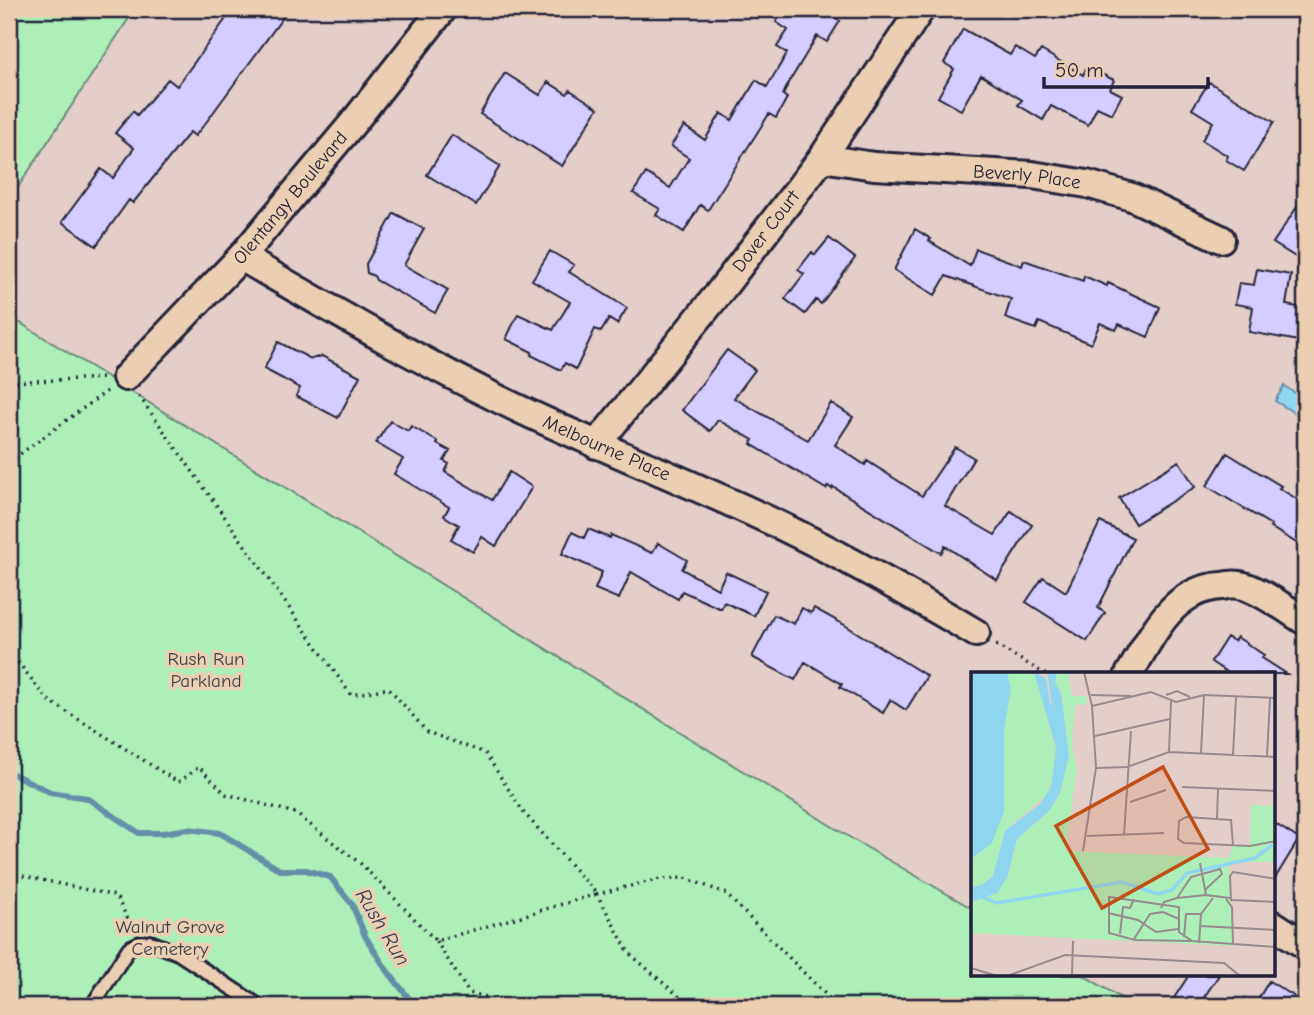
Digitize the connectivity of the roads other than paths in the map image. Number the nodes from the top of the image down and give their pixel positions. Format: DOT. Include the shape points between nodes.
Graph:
graph roads {
  1 [pos="443,9"];
  2 [pos="921,9"];
  3 [pos="822,158"];
  4 [pos="1220,239"];
  5 [pos="241,257"];
  6 [pos="126,377"];
  7 [pos="596,445"];
  8 [pos="1305,621"];
  9 [pos="976,633"];
  10 [pos="1130,672"];
  11 [pos="1276,926"];
  12 [pos="1305,944"];
  13 [pos="92,1006"];
  14 [pos="259,1006"];
  1 -- 5 [label="street, Olentangy Boulevard"];
  2 -- 3 [label="street, Dover Court"];
  3 -- 4 [label="street, Beverly Place" via="874,166 1032,175 1087,184 1132,197"];
  3 -- 7 [label="street, Dover Court"];
  5 -- 6 [label="street, Olentangy Boulevard"];
  5 -- 7 [label="street, Melbourne Place" via="402,347"];
  7 -- 9 [label="street, Melbourne Place" via="780,525"];
  8 -- 10 [label="street" via="1240,584 1208,586 1184,597 1165,615"];
  11 -- 12 [label="street"];
  13 -- 14 [label="lane" via="129,948 140,943 178,953"];
}
